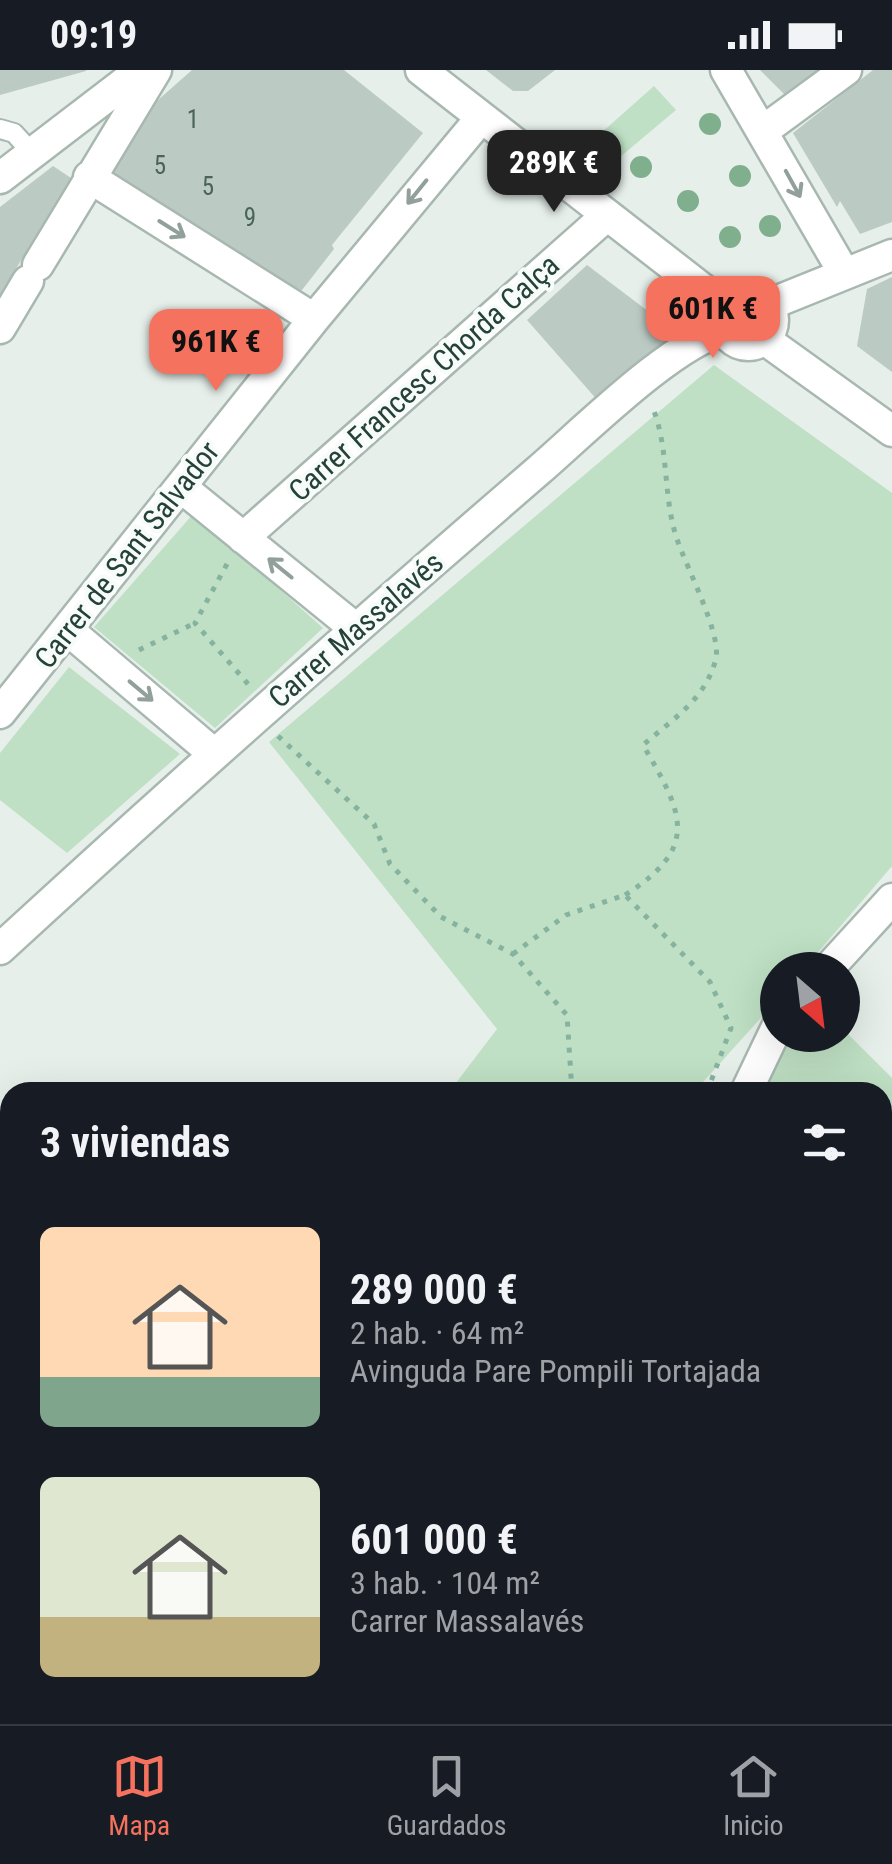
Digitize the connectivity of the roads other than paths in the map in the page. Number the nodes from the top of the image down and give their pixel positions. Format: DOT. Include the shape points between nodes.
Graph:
graph roads {
  1 [pos="141,70"];
  2 [pos="156,70"];
  3 [pos="421,70"];
  4 [pos="726,70"];
  5 [pos="846,70"];
  6 [pos="481,118"];
  7 [pos="0,129"];
  8 [pos="762,131"];
  9 [pos="33,154"];
  10 [pos="90,177"];
  11 [pos="0,178"];
  12 [pos="606,217"];
  13 [pos="892,255"];
  14 [pos="844,273"];
  15 [pos="768,304"];
  16 [pos="314,318"];
  17 [pos="726,319"];
  18 [pos="0,328"];
  19 [pos="764,339"];
  20 [pos="892,431"];
  21 [pos="181,487"];
  22 [pos="239,544"];
  23 [pos="356,629"];
  24 [pos="68,630"];
  25 [pos="0,713"];
  26 [pos="212,753"];
  27 [pos="892,900"];
  28 [pos="0,950"];
  29 [pos="844,952"];
  30 [pos="765,1052"];
  31 [pos="751,1082"];
  1 -- 9 [label="street"];
  2 -- 10 [label="street"];
  3 -- 6 [label="street"];
  4 -- 8 [label="street"];
  5 -- 8 [label="street"];
  6 -- 12 [label="street"];
  6 -- 16 [label="street, Carrer de Sant Salvador, one-way"];
  7 -- 9 [label="lane" via="14,133"];
  8 -- 14 [label="street, one-way"];
  9 -- 11 [label="street"];
  10 -- 16 [label="street, one-way"];
  10 -- 18 [label="street"];
  12 -- 17 [label="street"];
  12 -- 22 [label="street, Carrer Francesc Chorda Calça"];
  13 -- 14 [label="street"];
  14 -- 15 [label="street"];
  15 -- 17 [label="street" via="746,295"];
  15 -- 19 [label="street" via="772,326"];
  16 -- 21 [label="street, Carrer de Sant Salvador"];
  17 -- 19 [label="street" via="742,344"];
  17 -- 23 [label="street, Carrer Massalavés"];
  19 -- 20 [label="street"];
  21 -- 22 [label="street"];
  21 -- 24 [label="street, Carrer de Sant Salvador"];
  23 -- 22 [label="street, one-way"];
  23 -- 26 [label="street, Carrer Massalavés" via="257,703"];
  24 -- 25 [label="street, Carrer de Sant Salvador"];
  24 -- 26 [label="street, one-way"];
  26 -- 28 [label="street, Carrer Massalavés"];
  27 -- 29 [label="street"];
  30 -- 31 [label="street"];
}
